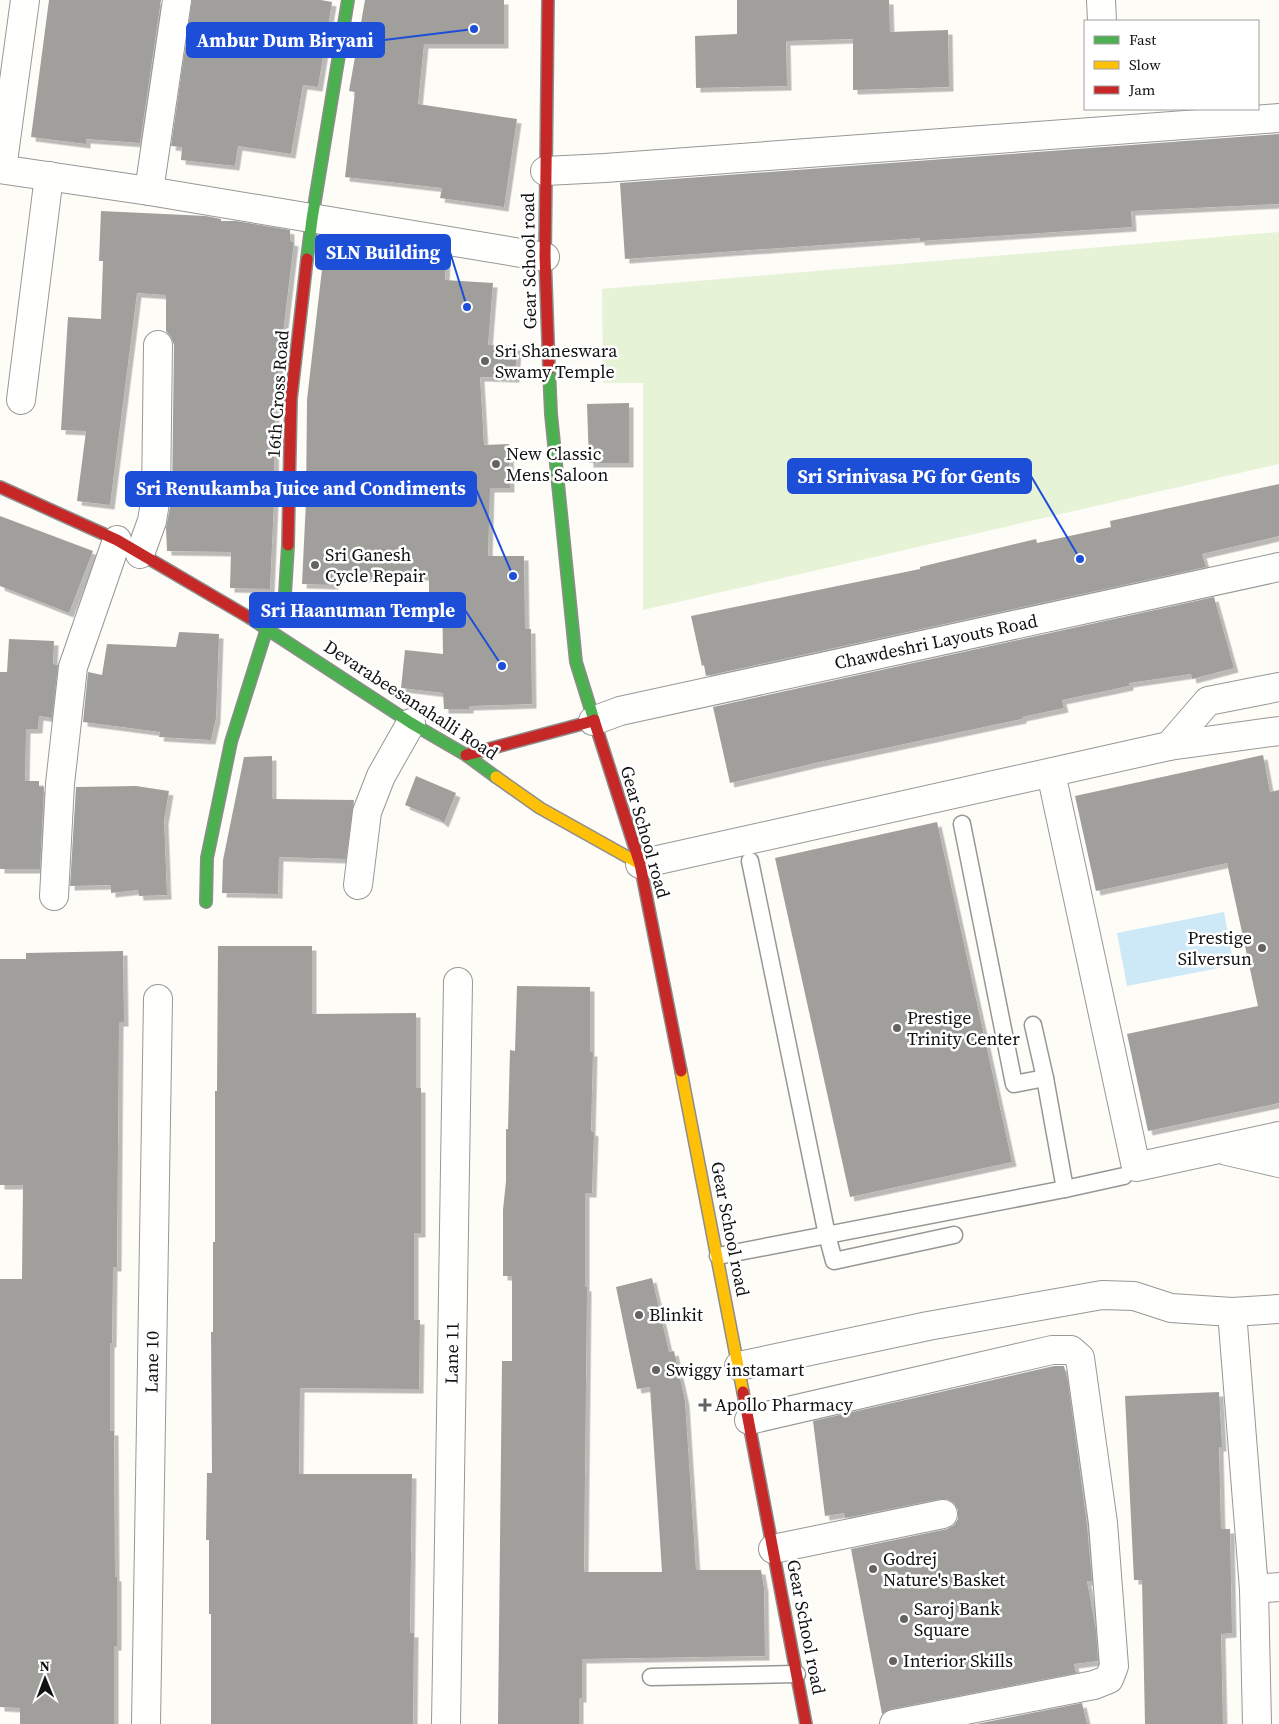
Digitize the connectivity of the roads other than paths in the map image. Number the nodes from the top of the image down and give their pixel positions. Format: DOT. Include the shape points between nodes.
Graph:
graph roads {
  1 [pos="25,0"];
  2 [pos="177,0"];
  3 [pos="348,0"];
  4 [pos="548,0"];
  5 [pos="1101,0"];
  6 [pos="1102,20"];
  7 [pos="1279,118"];
  8 [pos="1,169"];
  9 [pos="545,171"];
  10 [pos="49,176"];
  11 [pos="149,191"];
  12 [pos="312,219"];
  13 [pos="545,257"];
  14 [pos="158,345"];
  15 [pos="20,400"];
  16 [pos="0,487"];
  17 [pos="117,540"];
  18 [pos="140,554"];
  19 [pos="1279,567"];
  20 [pos="267,628"];
  21 [pos="1279,687"];
  22 [pos="593,721"];
  23 [pos="410,723"];
  24 [pos="1279,732"];
  25 [pos="1169,746"];
  26 [pos="466,755"];
  27 [pos="1052,773"];
  28 [pos="962,824"];
  29 [pos="750,861"];
  30 [pos="640,864"];
  31 [pos="358,885"];
  32 [pos="54,896"];
  33 [pos="206,902"];
  34 [pos="458,982"];
  35 [pos="158,999"];
  36 [pos="1033,1025"];
  37 [pos="1045,1078"];
  38 [pos="1279,1136"];
  39 [pos="1220,1149"];
  40 [pos="1279,1163"];
  41 [pos="1124,1176"];
  42 [pos="1065,1189"];
  43 [pos="827,1235"];
  44 [pos="954,1235"];
  45 [pos="718,1256"];
  46 [pos="1279,1309"];
  47 [pos="1232,1312"];
  48 [pos="739,1366"];
  49 [pos="749,1420"];
  50 [pos="943,1514"];
  51 [pos="773,1549"];
  52 [pos="1267,1588"];
  53 [pos="797,1674"];
  54 [pos="651,1677"];
  55 [pos="146,1724"];
  56 [pos="446,1724"];
  57 [pos="806,1724"];
  58 [pos="894,1724"];
  59 [pos="1257,1724"];
  1 -- 8 [label="street"];
  2 -- 11 [label="street"];
  3 -- 12 [label="street, 16th Cross Road"];
  4 -- 9 [label="street, Gear School road"];
  5 -- 6 [label="street"];
  7 -- 9 [label="street"];
  8 -- 10 [label="street"];
  9 -- 13 [label="street, Gear School road"];
  10 -- 11 [label="street"];
  10 -- 15 [label="street"];
  11 -- 12 [label="street"];
  12 -- 13 [label="street"];
  12 -- 20 [label="street, 16th Cross Road" via="291,400 290,520 285,594"];
  13 -- 22 [label="street, Gear School road" via="551,414 576,662"];
  14 -- 18 [label="street" via="156,496 152,521"];
  16 -- 17 [label="street, Devarabeesanahalli Road"];
  17 -- 18 [label="street, Devarabeesanahalli Road"];
  17 -- 32 [label="street" via="73,667 60,784"];
  18 -- 20 [label="street, Devarabeesanahalli Road"];
  19 -- 22 [label="street, Chawdeshri Layouts Road" via="620,711"];
  20 -- 23 [label="street, Devarabeesanahalli Road"];
  20 -- 33 [label="street, 16th Cross Road" via="231,742 207,858"];
  21 -- 25 [label="street" via="1208,700"];
  22 -- 26 [label="street"];
  22 -- 30 [label="street, Gear School road"];
  23 -- 26 [label="street, Devarabeesanahalli Road"];
  23 -- 31 [label="street" via="381,776 367,812"];
  24 -- 25 [label="street"];
  25 -- 27 [label="street"];
  26 -- 30 [label="street, Devarabeesanahalli Road" via="540,808"];
  27 -- 30 [label="street"];
  27 -- 39 [label="street" via="1136,1167"];
  28 -- 37 [label="lane" via="1014,1084"];
  29 -- 43 [label="lane"];
  30 -- 45 [label="street, Gear School road"];
  34 -- 56 [label="street, Lane 11"];
  35 -- 55 [label="street, Lane 10"];
  36 -- 37 [label="lane"];
  37 -- 42 [label="lane"];
  38 -- 39 [label="street"];
  39 -- 40 [label="street"];
  41 -- 42 [label="lane"];
  42 -- 43 [label="lane"];
  43 -- 44 [label="lane" via="834,1261"];
  43 -- 45 [label="lane"];
  45 -- 48 [label="street, Gear School road"];
  46 -- 47 [label="street"];
  47 -- 48 [label="street" via="1172,1308 1134,1296 1102,1295 928,1326"];
  47 -- 52 [label="street"];
  48 -- 49 [label="street, Gear School road"];
  49 -- 51 [label="street, Gear School road"];
  49 -- 58 [label="street" via="1052,1350 1071,1350 1080,1358 1104,1523 1114,1666 1109,1678 1094,1685"];
  50 -- 51 [label="street"];
  51 -- 53 [label="street, Gear School road"];
  52 -- 59 [label="street"];
  53 -- 54 [label="lane"];
  53 -- 57 [label="street, Gear School road"];
}
